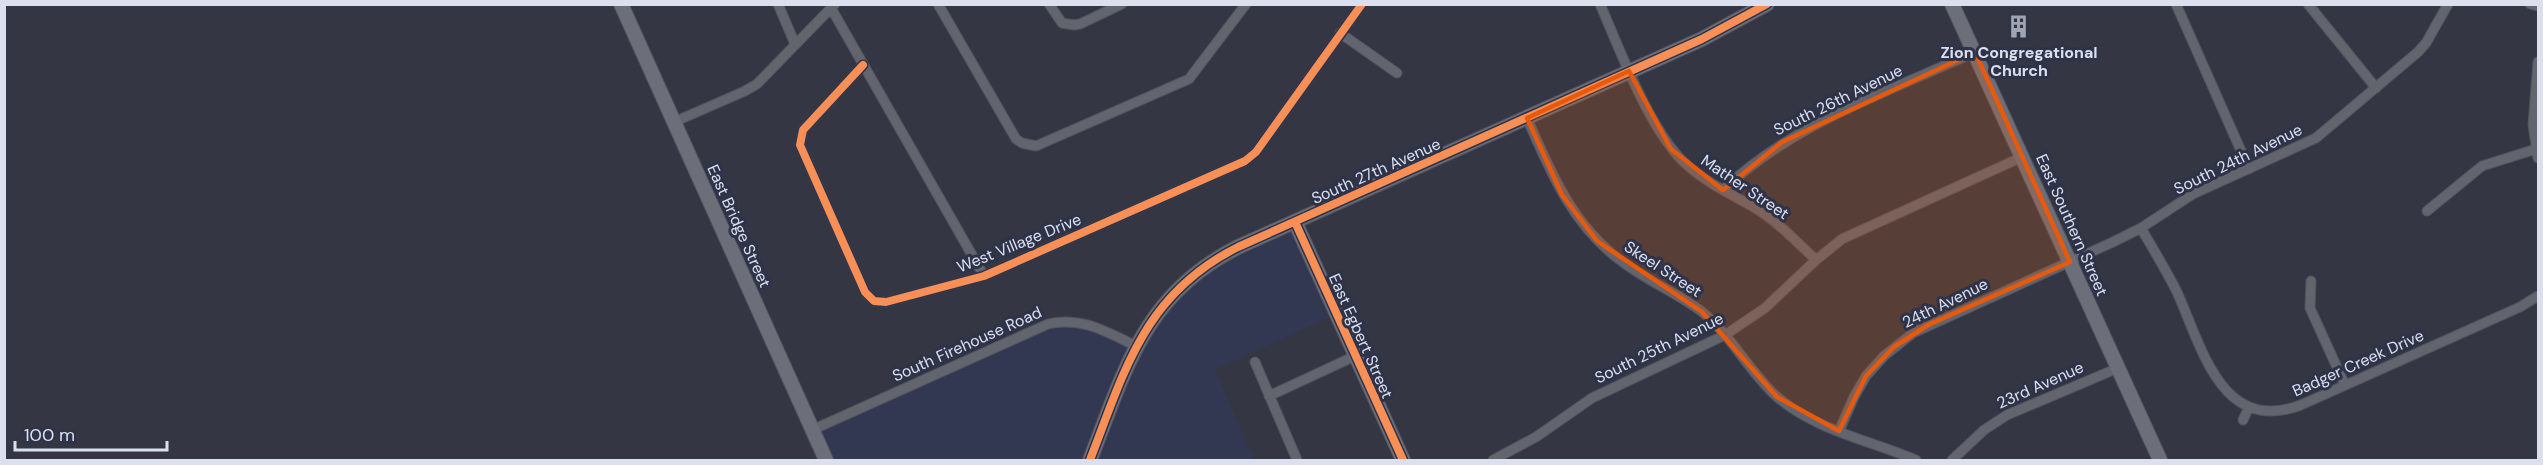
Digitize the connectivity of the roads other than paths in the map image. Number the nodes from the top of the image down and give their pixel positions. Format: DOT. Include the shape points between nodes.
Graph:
graph roads {
  1 [pos="621,4"];
  2 [pos="778,4"];
  3 [pos="938,4"];
  4 [pos="1049,4"];
  5 [pos="1122,4"];
  6 [pos="1246,4"];
  7 [pos="1362,4"];
  8 [pos="1600,4"];
  9 [pos="1767,4"];
  10 [pos="1952,4"];
  11 [pos="2176,4"];
  12 [pos="2308,4"];
  13 [pos="2448,4"];
  14 [pos="2530,4"];
  15 [pos="833,6"];
  16 [pos="2538,6"];
  17 [pos="1340,33"];
  18 [pos="795,44"];
  19 [pos="1975,52"];
  20 [pos="2538,62"];
  21 [pos="864,65"];
  22 [pos="1629,71"];
  23 [pos="1397,73"];
  24 [pos="2376,88"];
  25 [pos="1527,118"];
  26 [pos="674,122"];
  27 [pos="2537,154"];
  28 [pos="2022,157"];
  29 [pos="2249,169"];
  30 [pos="1723,190"];
  31 [pos="2427,211"];
  32 [pos="1295,222"];
  33 [pos="2140,228"];
  34 [pos="1816,260"];
  35 [pos="2070,262"];
  36 [pos="984,276"];
  37 [pos="2311,281"];
  38 [pos="2538,296"];
  39 [pos="1725,335"];
  40 [pos="1136,346"];
  41 [pos="1355,356"];
  42 [pos="1255,362"];
  43 [pos="2118,368"];
  44 [pos="2344,385"];
  45 [pos="1269,396"];
  46 [pos="2249,407"];
  47 [pos="2243,420"];
  48 [pos="813,430"];
  49 [pos="1839,431"];
  50 [pos="826,460"];
  51 [pos="1090,460"];
  52 [pos="1298,460"];
  53 [pos="1403,460"];
  54 [pos="1493,460"];
  55 [pos="1916,460"];
  56 [pos="1952,460"];
  57 [pos="2160,460"];
  1 -- 26 [label="main road, East Bridge Street"];
  2 -- 18 [label="street"];
  3 -- 6 [label="street" via="1016,139 1036,146 1189,79"];
  4 -- 5 [label="street" via="1057,19 1074,25"];
  7 -- 17 [label="street, West Village Drive"];
  8 -- 22 [label="street, Mather Street"];
  9 -- 22 [label="main road, South 27th Avenue" via="1702,39"];
  10 -- 19 [label="main road, East Southern Street"];
  11 -- 29 [label="street"];
  12 -- 24 [label="street"];
  13 -- 24 [label="street, South 24th Avenue" via="2426,43"];
  14 -- 16 [label="street"];
  15 -- 18 [label="street"];
  15 -- 21 [label="street, West Village Drive"];
  17 -- 23 [label="street"];
  17 -- 36 [label="street, West Village Drive" via="1250,158"];
  18 -- 26 [label="street" via="757,84"];
  19 -- 28 [label="main road, East Southern Street"];
  19 -- 30 [label="street, South 26th Avenue" via="1802,131 1762,155"];
  20 -- 27 [label="street" via="2533,125"];
  21 -- 36 [label="street, West Village Drive"];
  21 -- 36 [label="street, West Village Drive" via="799,139 866,292 874,301 886,302"];
  22 -- 25 [label="main road, South 27th Avenue"];
  22 -- 30 [label="street, Mather Street" via="1671,149"];
  24 -- 29 [label="street, South 24th Avenue" via="2316,138"];
  25 -- 32 [label="main road, South 27th Avenue"];
  25 -- 39 [label="street, Skeel Street" via="1562,195 1586,230 1624,264 1702,312"];
  26 -- 48 [label="main road, East Bridge Street"];
  27 -- 31 [label="street" via="2482,166"];
  28 -- 34 [label="street, South 25th Avenue" via="1859,230"];
  28 -- 35 [label="main road, East Southern Street"];
  29 -- 33 [label="street, South 24th Avenue" via="2193,194"];
  30 -- 34 [label="street, Mather Street" via="1770,219"];
  32 -- 40 [label="main road, South 27th Avenue" via="1227,253 1192,275 1158,311"];
  32 -- 41 [label="main road, East Egbert Street"];
  33 -- 35 [label="street, South 24th Avenue"];
  33 -- 46 [label="street, Badger Creek Drive" via="2176,290 2214,377 2230,396"];
  34 -- 39 [label="street, South 25th Avenue" via="1765,308"];
  35 -- 43 [label="main road, East Southern Street"];
  35 -- 49 [label="street, 24th Avenue" via="1928,325 1894,347 1866,376"];
  37 -- 44 [label="street" via="2310,308"];
  38 -- 44 [label="street, Badger Creek Drive"];
  39 -- 49 [label="street, Skeel Street" via="1778,397"];
  39 -- 54 [label="street, South 25th Avenue" via="1592,398 1536,437"];
  40 -- 48 [label="street, South Firehouse Road" via="1080,321 1048,324"];
  40 -- 51 [label="main road, South 27th Avenue"];
  41 -- 45 [label="street"];
  41 -- 53 [label="main road, East Egbert Street"];
  42 -- 45 [label="street"];
  43 -- 56 [label="street, 23rd Avenue" via="2007,415"];
  43 -- 57 [label="main road, East Southern Street"];
  44 -- 46 [label="street, Badger Creek Drive" via="2291,409"];
  45 -- 52 [label="street"];
  46 -- 47 [label="street"];
  48 -- 50 [label="main road, East Bridge Street"];
  49 -- 55 [label="street, Skeel Street"];
}
